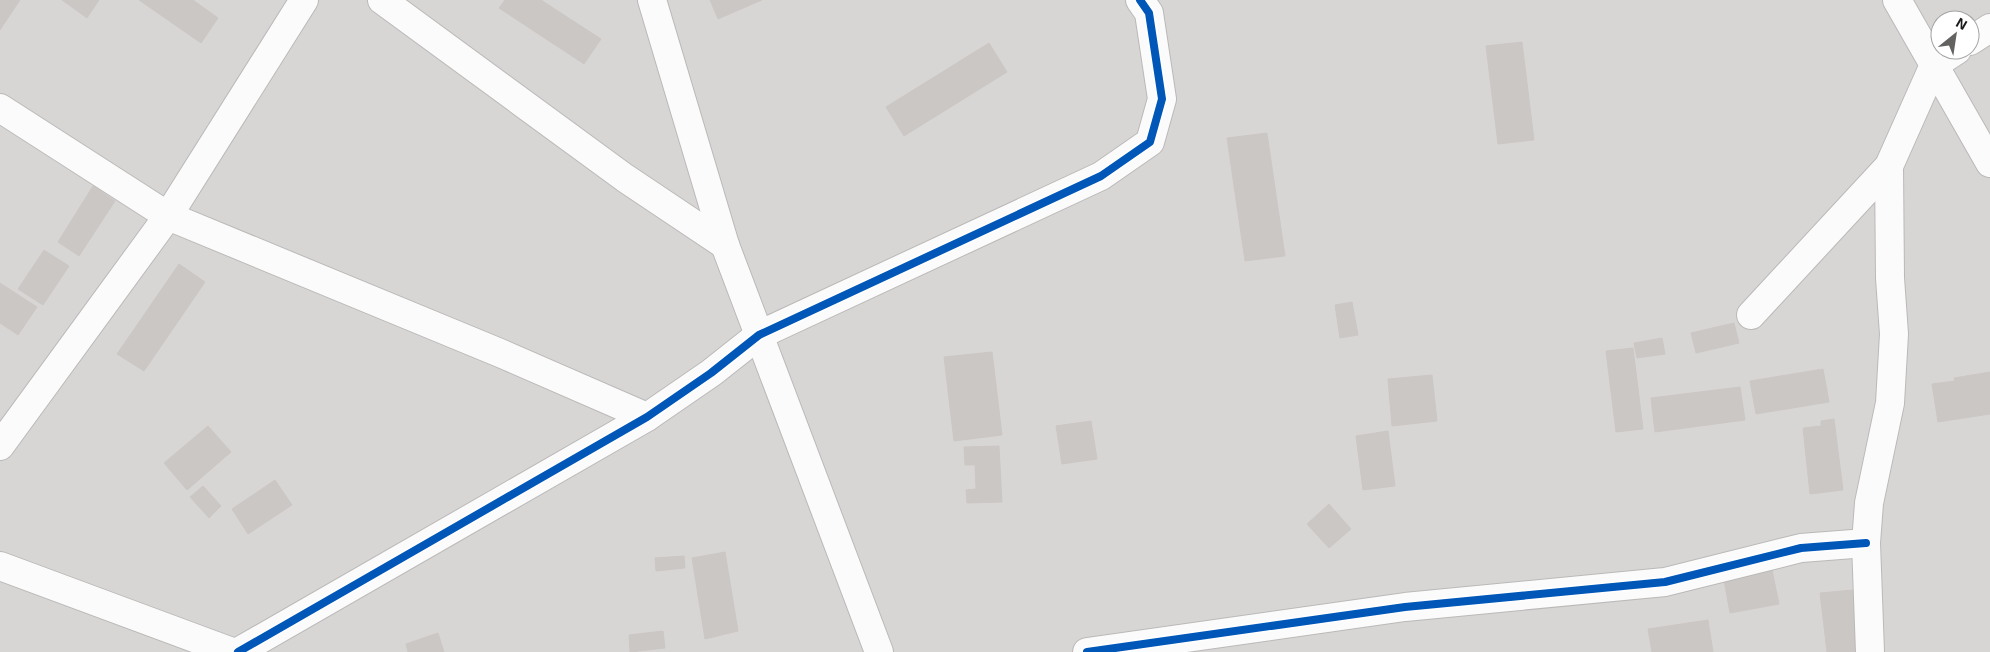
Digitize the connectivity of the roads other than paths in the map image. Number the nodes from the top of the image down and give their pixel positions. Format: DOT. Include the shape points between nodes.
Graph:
graph roads {
  1 [pos="304,0"];
  2 [pos="382,0"];
  3 [pos="652,0"];
  4 [pos="1140,0"];
  5 [pos="1897,0"];
  6 [pos="1942,60"];
  7 [pos="1934,65"];
  8 [pos="0,108"];
  9 [pos="1990,163"];
  10 [pos="1889,166"];
  11 [pos="168,216"];
  12 [pos="725,245"];
  13 [pos="1751,315"];
  14 [pos="759,335"];
  15 [pos="647,417"];
  16 [pos="0,446"];
  17 [pos="1866,542"];
  18 [pos="0,566"];
  19 [pos="232,652"];
  20 [pos="238,652"];
  21 [pos="878,652"];
  22 [pos="1087,652"];
  23 [pos="1870,652"];
  1 -- 11 [label="street"];
  2 -- 12 [label="street" via="625,178"];
  3 -- 12 [label="street"];
  4 -- 14 [label="street" via="1149,14 1162,99 1150,142 1101,176"];
  5 -- 7 [label="street"];
  6 -- 7 [label="street"];
  7 -- 9 [label="street"];
  7 -- 10 [label="street"];
  8 -- 11 [label="street"];
  10 -- 13 [label="street"];
  10 -- 17 [label="street" via="1894,334 1890,403 1870,503"];
  11 -- 15 [label="street"];
  11 -- 16 [label="street"];
  12 -- 14 [label="street"];
  14 -- 15 [label="street"];
  14 -- 21 [label="street"];
  15 -- 20 [label="street"];
  17 -- 22 [label="street" via="1800,548 1665,582 1404,607"];
  17 -- 23 [label="street"];
  18 -- 19 [label="street"];
}
